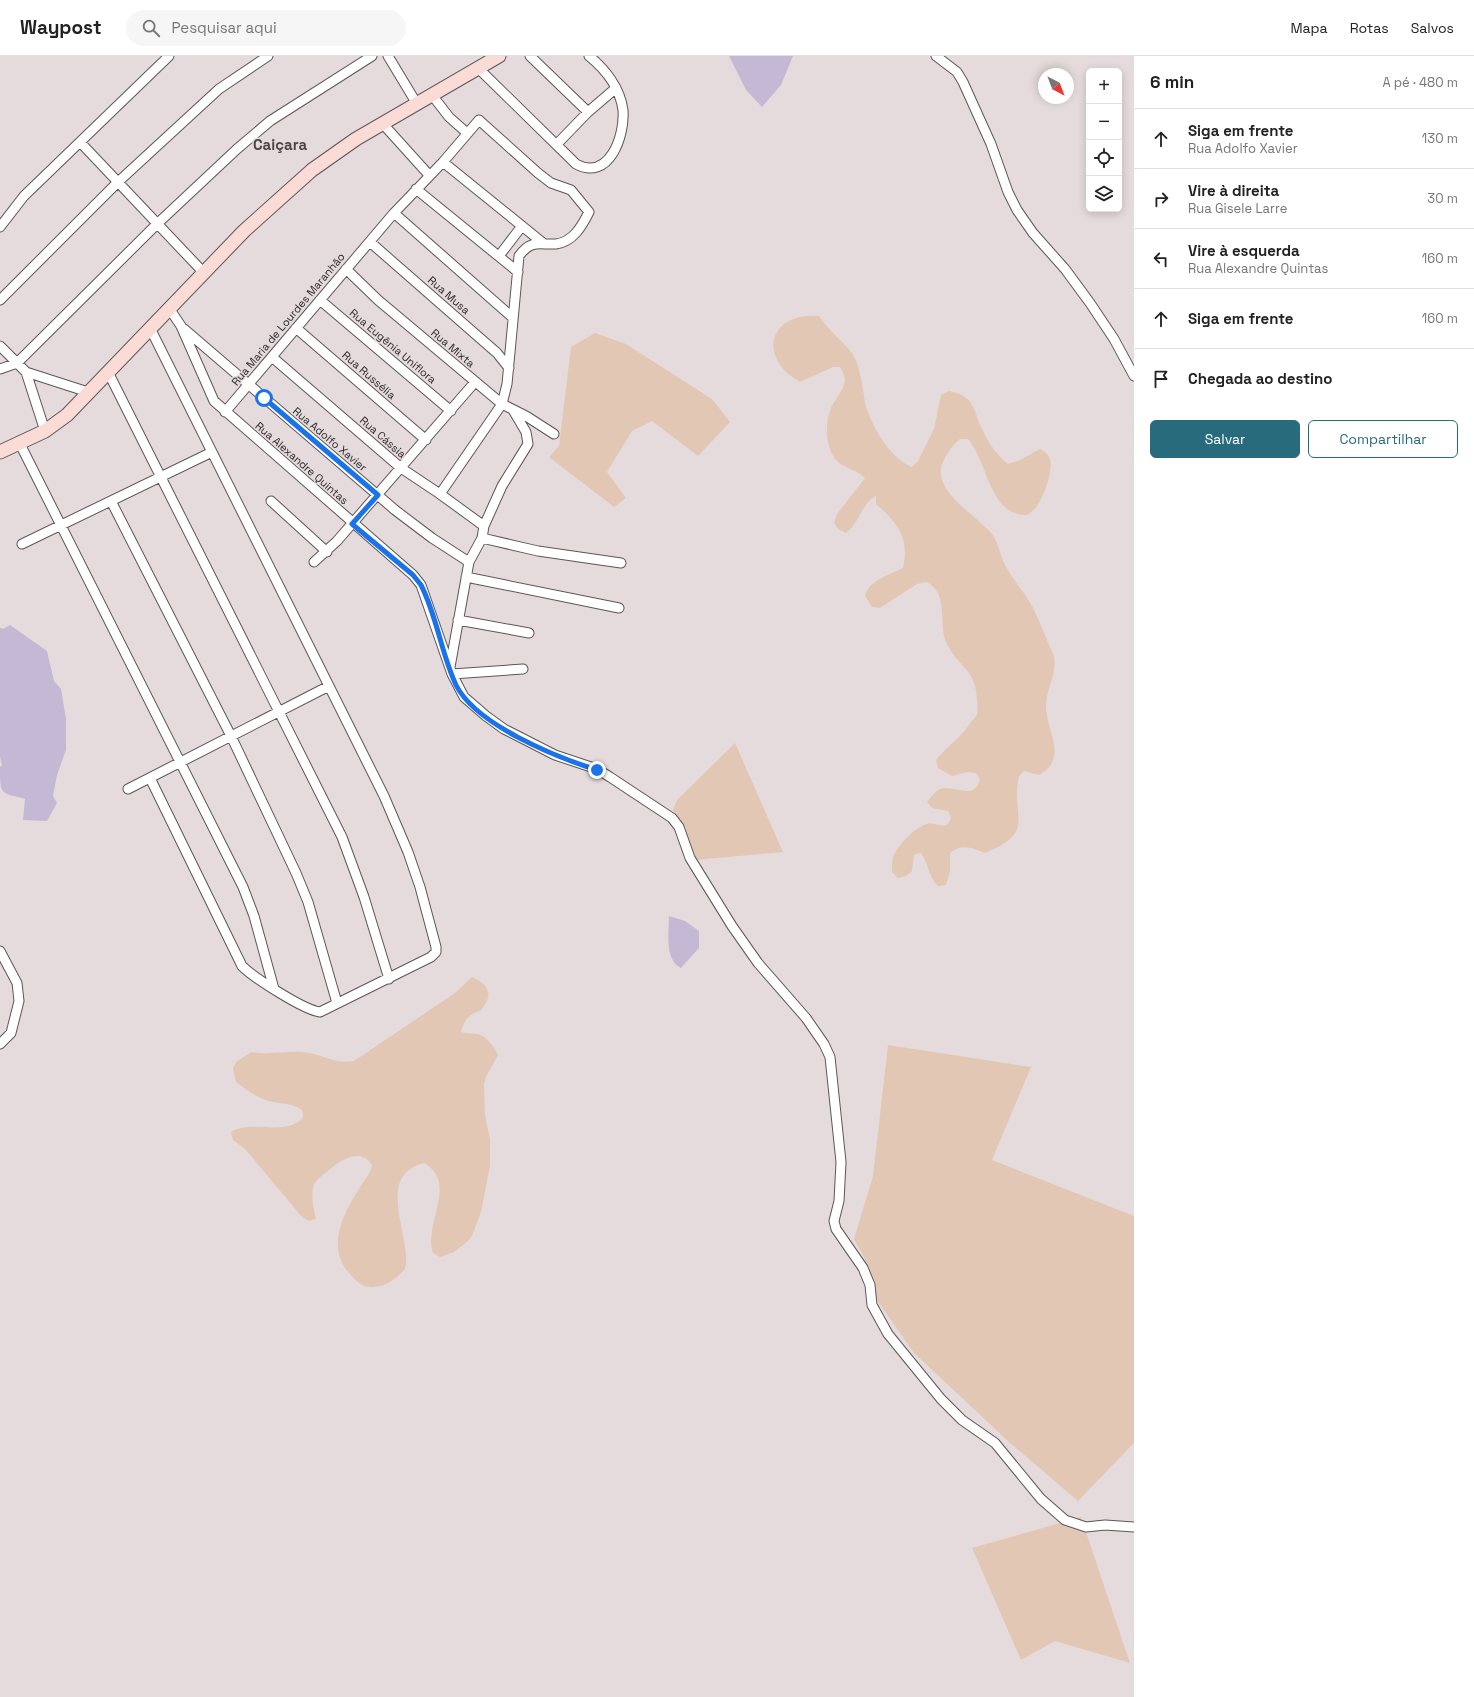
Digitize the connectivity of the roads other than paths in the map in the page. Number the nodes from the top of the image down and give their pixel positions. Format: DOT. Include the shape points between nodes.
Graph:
graph roads {
  1 [pos="170,56"];
  2 [pos="268,56"];
  3 [pos="372,56"];
  4 [pos="388,56"];
  5 [pos="498,56"];
  6 [pos="530,56"];
  7 [pos="589,56"];
  8 [pos="936,56"];
  9 [pos="478,68"];
  10 [pos="616,88"];
  11 [pos="432,95"];
  12 [pos="417,104"];
  13 [pos="588,112"];
  14 [pos="383,124"];
  15 [pos="467,133"];
  16 [pos="80,142"];
  17 [pos="557,144"];
  18 [pos="443,162"];
  19 [pos="429,175"];
  20 [pos="118,182"];
  21 [pos="416,189"];
  22 [pos="394,213"];
  23 [pos="157,224"];
  24 [pos="522,226"];
  25 [pos="0,227"];
  26 [pos="370,242"];
  27 [pos="543,243"];
  28 [pos="499,256"];
  29 [pos="346,269"];
  30 [pos="518,272"];
  31 [pos="204,273"];
  32 [pos="0,300"];
  33 [pos="320,300"];
  34 [pos="169,308"];
  35 [pos="513,318"];
  36 [pos="181,326"];
  37 [pos="150,328"];
  38 [pos="296,328"];
  39 [pos="0,346"];
  40 [pos="272,357"];
  41 [pos="17,363"];
  42 [pos="509,368"];
  43 [pos="0,369"];
  44 [pos="26,372"];
  45 [pos="108,372"];
  46 [pos="1134,376"];
  47 [pos="475,382"];
  48 [pos="248,385"];
  49 [pos="88,392"];
  50 [pos="502,404"];
  51 [pos="513,410"];
  52 [pos="451,411"];
  53 [pos="225,412"];
  54 [pos="46,431"];
  55 [pos="554,434"];
  56 [pos="426,440"];
  57 [pos="20,444"];
  58 [pos="0,452"];
  59 [pos="212,452"];
  60 [pos="401,468"];
  61 [pos="162,476"];
  62 [pos="440,494"];
  63 [pos="378,495"];
  64 [pos="111,501"];
  65 [pos="271,501"];
  66 [pos="352,524"];
  67 [pos="60,525"];
  68 [pos="484,526"];
  69 [pos="482,538"];
  70 [pos="22,544"];
  71 [pos="326,552"];
  72 [pos="314,562"];
  73 [pos="469,562"];
  74 [pos="621,563"];
  75 [pos="466,577"];
  76 [pos="619,608"];
  77 [pos="458,620"];
  78 [pos="529,633"];
  79 [pos="523,669"];
  80 [pos="451,671"];
  81 [pos="329,686"];
  82 [pos="279,712"];
  83 [pos="231,736"];
  84 [pos="181,762"];
  85 [pos="150,778"];
  86 [pos="128,789"];
  87 [pos="0,951"];
  88 [pos="389,979"];
  89 [pos="274,989"];
  90 [pos="337,1003"];
  91 [pos="0,1044"];
  92 [pos="1134,1527"];
  1 -- 16 [label="street"];
  2 -- 20 [label="street" via="220,89"];
  3 -- 23 [label="street" via="270,121"];
  4 -- 12 [label="street"];
  5 -- 9 [label="main road"];
  6 -- 13 [label="street"];
  7 -- 10 [label="street" via="602,68"];
  8 -- 46 [label="street" via="957,72 963,82 1017,210 1090,303"];
  9 -- 11 [label="main road"];
  9 -- 17 [label="street"];
  10 -- 13 [label="street"];
  10 -- 17 [label="street" via="623,110 620,135 614,151 605,164 596,168 583,168"];
  11 -- 12 [label="main road"];
  11 -- 15 [label="street" via="449,117"];
  12 -- 14 [label="main road"];
  13 -- 17 [label="street"];
  14 -- 19 [label="street"];
  14 -- 31 [label="main road" via="356,139 312,170 244,232"];
  15 -- 18 [label="street, Rua Maria de Lourdes Maranhão"];
  15 -- 27 [label="street, Rua Maria de Lourdes Maranhão" via="479,120 551,183 571,190 589,212 582,227 572,237 556,244"];
  16 -- 20 [label="street"];
  16 -- 25 [label="street" via="24,196"];
  18 -- 19 [label="street, Rua Maria de Lourdes Maranhão"];
  18 -- 24 [label="street"];
  19 -- 21 [label="street, Rua Maria de Lourdes Maranhão"];
  20 -- 23 [label="street"];
  20 -- 32 [label="street"];
  21 -- 22 [label="street, Rua Maria de Lourdes Maranhão"];
  21 -- 28 [label="street"];
  22 -- 26 [label="street, Rua Maria de Lourdes Maranhão"];
  22 -- 35 [label="street"];
  23 -- 31 [label="street"];
  23 -- 41 [label="street"];
  24 -- 27 [label="street"];
  24 -- 28 [label="street"];
  26 -- 29 [label="street, Rua Maria de Lourdes Maranhão"];
  26 -- 42 [label="street, Rua Musa" via="497,353"];
  27 -- 30 [label="street" via="524,249 519,256"];
  28 -- 30 [label="street"];
  29 -- 33 [label="street, Rua Maria de Lourdes Maranhão"];
  29 -- 47 [label="street, Rua Mixta" via="378,300"];
  30 -- 35 [label="street"];
  31 -- 34 [label="main road"];
  33 -- 38 [label="street, Rua Maria de Lourdes Maranhão"];
  33 -- 52 [label="street, Rua Eugênia Uniflora"];
  34 -- 36 [label="street, Rua Alexandre Quintas"];
  34 -- 37 [label="main road"];
  35 -- 42 [label="street"];
  36 -- 48 [label="street, Rua Adolfo Xavier"];
  36 -- 53 [label="street, Rua Alexandre Quintas" via="210,395"];
  37 -- 45 [label="main road"];
  37 -- 59 [label="street"];
  38 -- 40 [label="street, Rua Maria de Lourdes Maranhão"];
  38 -- 56 [label="street, Rua Russélia"];
  39 -- 41 [label="street"];
  40 -- 48 [label="street, Rua Maria de Lourdes Maranhão"];
  40 -- 60 [label="street, Rua Cássia"];
  41 -- 43 [label="street"];
  41 -- 44 [label="street"];
  42 -- 50 [label="street"];
  44 -- 49 [label="street"];
  44 -- 54 [label="street"];
  45 -- 49 [label="main road"];
  45 -- 61 [label="street"];
  47 -- 50 [label="street, Rua Mixta"];
  47 -- 52 [label="street"];
  48 -- 53 [label="street, Rua Maria de Lourdes Maranhão"];
  48 -- 63 [label="street, Rua Adolfo Xavier"];
  49 -- 54 [label="main road" via="67,415"];
  50 -- 51 [label="street, Rua Mixta"];
  50 -- 62 [label="street"];
  51 -- 55 [label="street, Rua Mixta"];
  51 -- 68 [label="street" via="526,432 528,444 502,486"];
  52 -- 56 [label="street"];
  53 -- 66 [label="street, Rua Alexandre Quintas"];
  54 -- 57 [label="main road"];
  56 -- 60 [label="street"];
  57 -- 58 [label="main road"];
  57 -- 67 [label="street"];
  59 -- 61 [label="street"];
  59 -- 81 [label="street"];
  60 -- 62 [label="street, Rua Cássia"];
  60 -- 63 [label="street"];
  61 -- 64 [label="street"];
  61 -- 82 [label="street"];
  62 -- 68 [label="street, Rua Cássia"];
  63 -- 66 [label="street"];
  63 -- 73 [label="street, Rua Adolfo Xavier" via="432,538"];
  64 -- 67 [label="street"];
  64 -- 83 [label="street"];
  65 -- 71 [label="street"];
  66 -- 71 [label="street"];
  66 -- 80 [label="street, Rua Alexandre Quintas" via="413,575 421,585"];
  67 -- 70 [label="street"];
  67 -- 84 [label="street"];
  68 -- 69 [label="street"];
  69 -- 73 [label="street"];
  69 -- 74 [label="street" via="538,551"];
  71 -- 72 [label="street"];
  73 -- 75 [label="street"];
  75 -- 76 [label="street"];
  75 -- 77 [label="street"];
  77 -- 78 [label="street"];
  77 -- 80 [label="street"];
  79 -- 80 [label="street"];
  80 -- 92 [label="street, Rua Alexandre Quintas" via="464,697 504,729 555,755 610,777 664,812 679,827 690,858 732,926 758,963 816,1031 830,1057 841,1162 839,1201 834,1221 836,1229 863,1268 870,1285 872,1305 881,1325 941,1399 962,1420 995,1443 1041,1499 1065,1520 1086,1527"];
  81 -- 82 [label="street"];
  81 -- 88 [label="street" via="384,796 408,852 436,947 432,957"];
  82 -- 83 [label="street"];
  82 -- 88 [label="street" via="342,837 364,897"];
  83 -- 84 [label="street"];
  83 -- 90 [label="street" via="308,902"];
  84 -- 85 [label="street"];
  84 -- 89 [label="street" via="243,887 254,916"];
  85 -- 86 [label="street"];
  85 -- 89 [label="street" via="242,966"];
  87 -- 91 [label="street" via="19,991 11,1034"];
  88 -- 90 [label="street"];
  89 -- 90 [label="street" via="313,1011 320,1012"];
}
